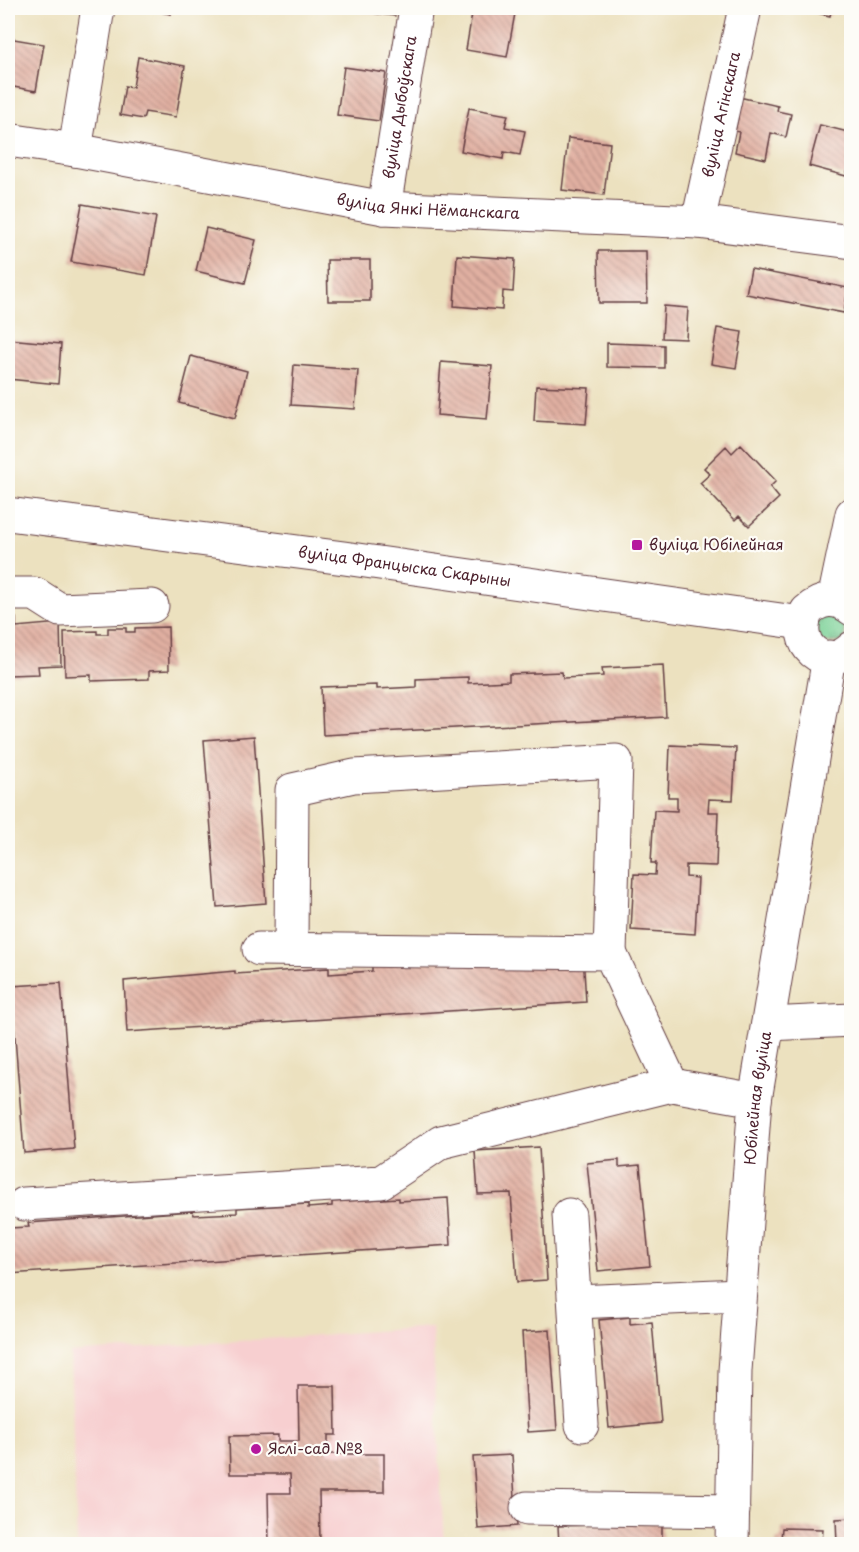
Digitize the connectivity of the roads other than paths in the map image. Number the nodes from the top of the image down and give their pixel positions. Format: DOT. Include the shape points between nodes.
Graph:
graph roads {
  1 [pos="98,8"];
  2 [pos="416,8"];
  3 [pos="745,8"];
  4 [pos="8,140"];
  5 [pos="75,150"];
  6 [pos="384,208"];
  7 [pos="698,222"];
  8 [pos="852,242"];
  9 [pos="8,514"];
  10 [pos="852,514"];
  11 [pos="8,594"];
  12 [pos="843,604"];
  13 [pos="152,606"];
  14 [pos="802,623"];
  15 [pos="840,653"];
  16 [pos="291,949"];
  17 [pos="260,950"];
  18 [pos="610,953"];
  19 [pos="852,1020"];
  20 [pos="768,1024"];
  21 [pos="672,1085"];
  22 [pos="755,1100"];
  23 [pos="24,1204"];
  24 [pos="569,1215"];
  25 [pos="740,1295"];
  26 [pos="576,1302"];
  27 [pos="582,1425"];
  28 [pos="527,1508"];
  29 [pos="733,1511"];
  30 [pos="732,1545"];
  1 -- 5 [label="street"];
  2 -- 6 [label="street, вуліца Дыбоўскага"];
  3 -- 7 [label="street, вуліца Агінскага"];
  4 -- 5 [label="street, вуліца Янкі Нёманскага"];
  5 -- 6 [label="street, вуліца Янкі Нёманскага"];
  6 -- 7 [label="street, вуліца Янкі Нёманскага"];
  7 -- 8 [label="street, вуліца Янкі Нёманскага"];
  9 -- 14 [label="street, вуліца Францыска Скарыны"];
  10 -- 12 [label="street"];
  11 -- 13 [label="street" via="35,594 60,610"];
  12 -- 14 [label="street" via="814,604"];
  14 -- 15 [label="street" via="804,640 817,655"];
  15 -- 20 [label="street, Юбілейная вуліца"];
  16 -- 17 [label="street"];
  16 -- 18 [label="street"];
  16 -- 18 [label="street" via="292,790 354,776 616,761"];
  18 -- 21 [label="street"];
  19 -- 20 [label="street"];
  20 -- 22 [label="street, Юбілейная вуліца"];
  21 -- 22 [label="street"];
  21 -- 23 [label="street" via="441,1142 381,1182"];
  22 -- 25 [label="street, Юбілейная вуліца"];
  24 -- 26 [label="street"];
  25 -- 26 [label="street"];
  25 -- 29 [label="street, Юбілейная вуліца"];
  26 -- 27 [label="street"];
  28 -- 29 [label="street"];
  29 -- 30 [label="street, Юбілейная вуліца"];
}
